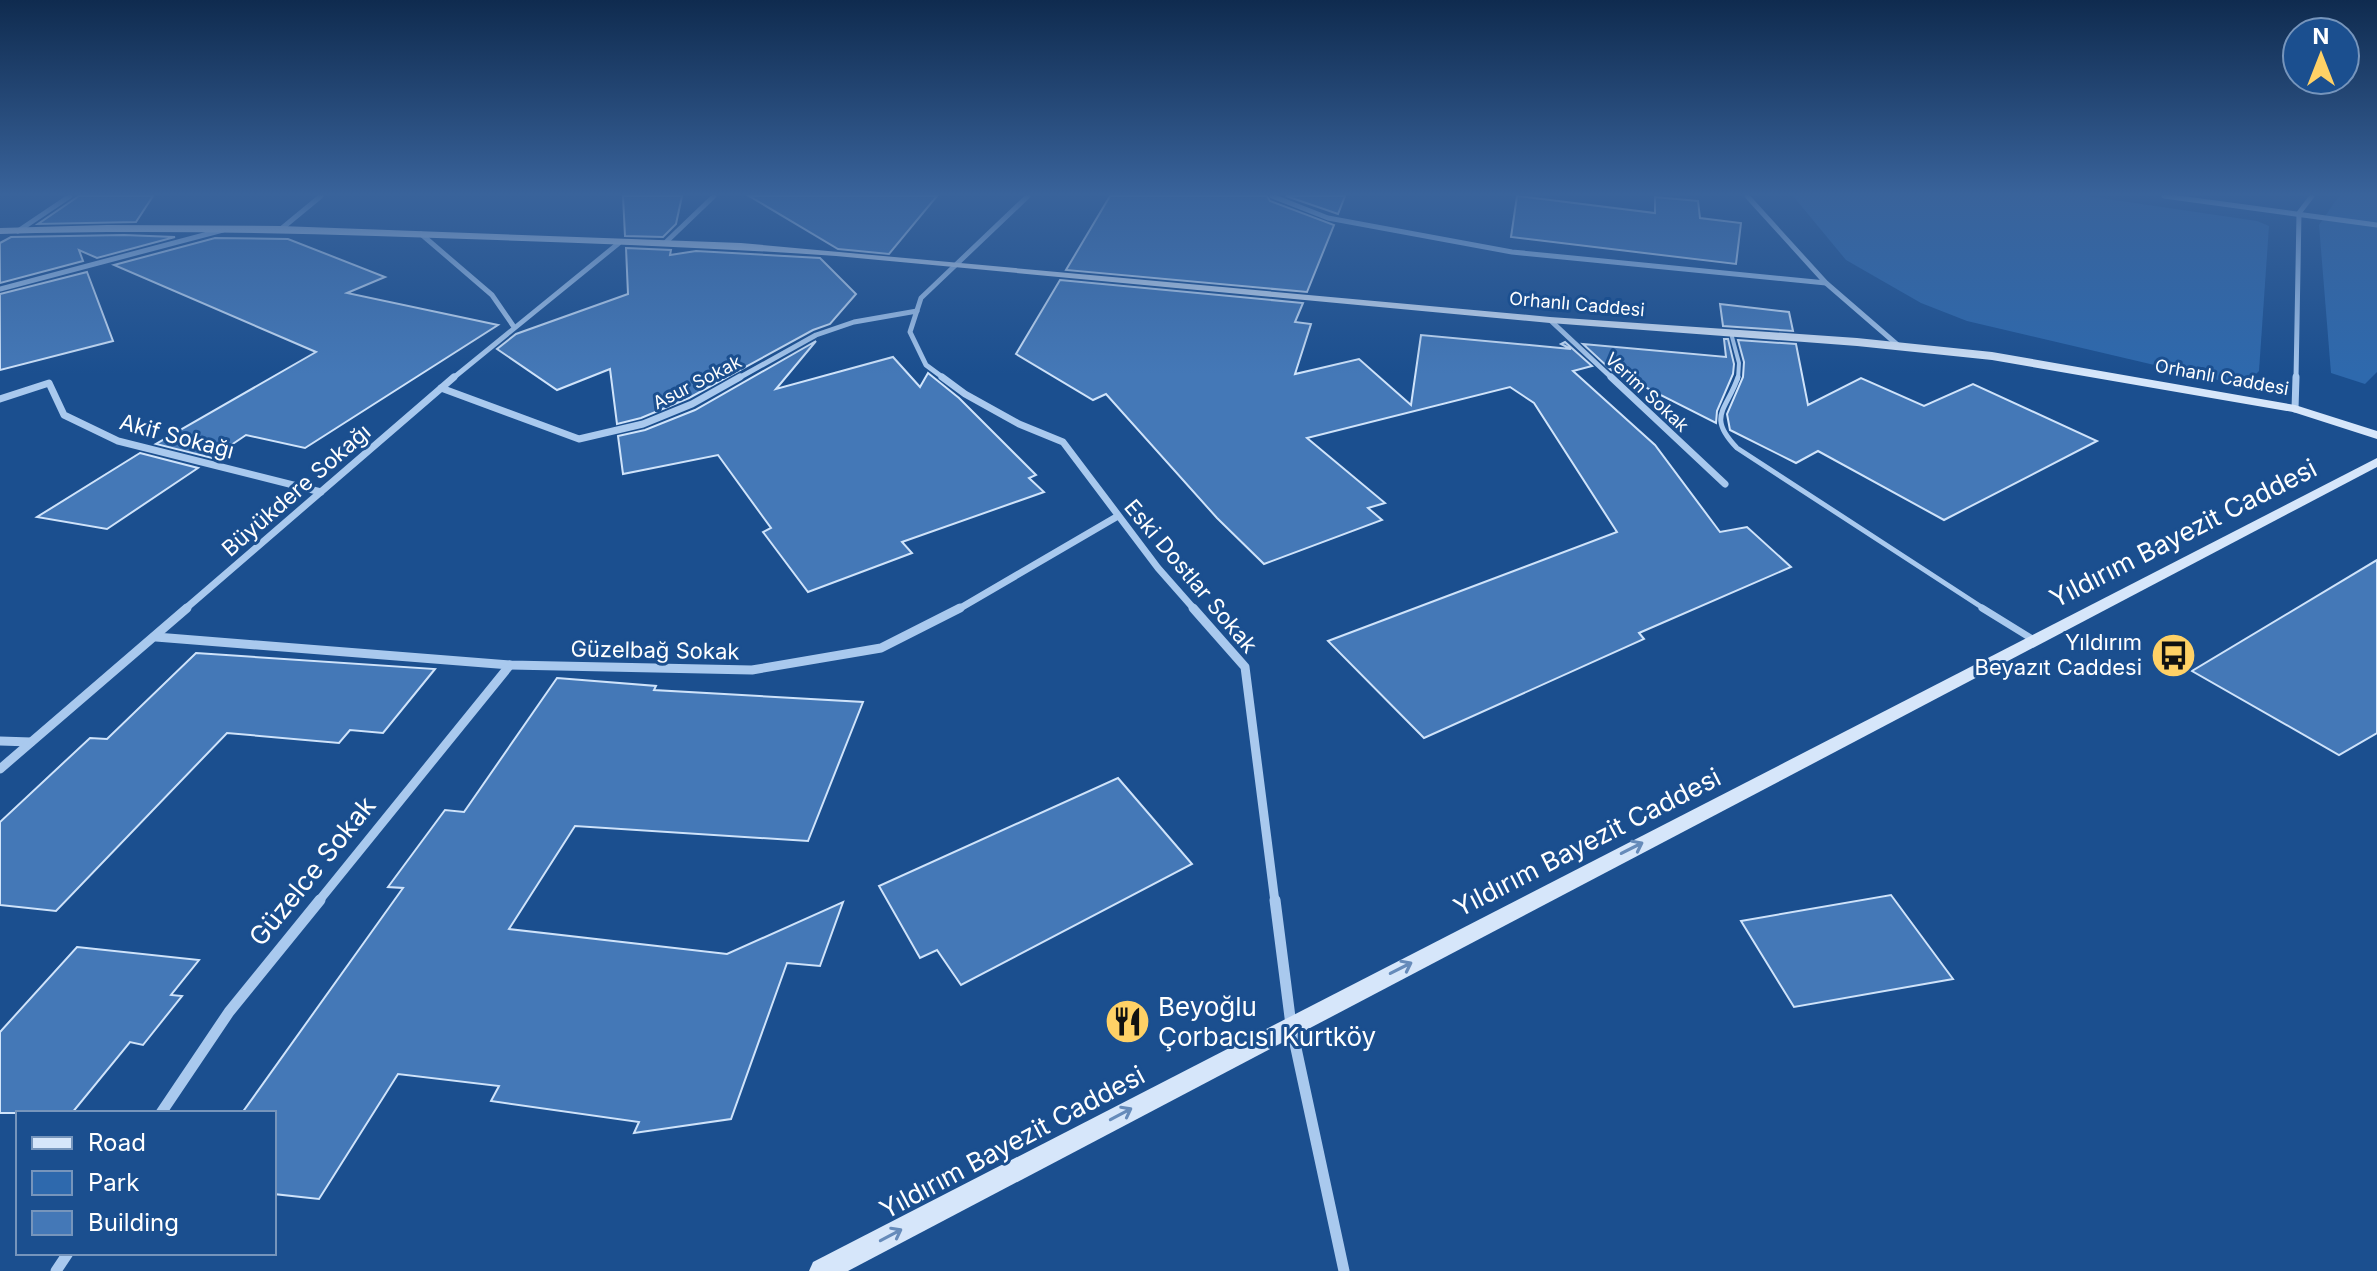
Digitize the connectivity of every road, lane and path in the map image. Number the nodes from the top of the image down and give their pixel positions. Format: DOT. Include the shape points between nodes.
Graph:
graph roads {
  1 [pos="127,255"];
  2 [pos="446,255"];
  3 [pos="604,255"];
  4 [pos="853,255"];
  5 [pos="966,255"];
  6 [pos="1546,255"];
  7 [pos="1801,255"];
  8 [pos="2298,255"];
  9 [pos="957,264"];
  10 [pos="1826,283"];
  11 [pos="0,289"];
  12 [pos="917,311"];
  13 [pos="1550,320"];
  14 [pos="514,327"];
  15 [pos="1731,333"];
  16 [pos="1900,347"];
  17 [pos="441,388"];
  18 [pos="0,399"];
  19 [pos="2295,409"];
  20 [pos="2377,435"];
  21 [pos="2377,462"];
  22 [pos="1725,484"];
  23 [pos="321,492"];
  24 [pos="1118,516"];
  25 [pos="156,637"];
  26 [pos="2034,640"];
  27 [pos="510,665"];
  28 [pos="0,741"];
  29 [pos="31,742"];
  30 [pos="0,769"];
  31 [pos="1291,1025"];
  32 [pos="162,1111"];
  33 [pos="822,1271"];
  34 [pos="1344,1271"];
  1 -- 11 [label="street"];
  2 -- 14 [label="street" via="492,295"];
  3 -- 14 [label="street, Büyükdere Sokağı"];
  4 -- 9 [label="street, Orhanlı Caddesi"];
  5 -- 9 [label="street"];
  6 -- 10 [label="street"];
  7 -- 10 [label="street"];
  8 -- 19 [label="street"];
  9 -- 12 [label="street" via="921,298"];
  9 -- 13 [label="street, Orhanlı Caddesi"];
  10 -- 16 [label="street"];
  12 -- 17 [label="street, Asur Sokak" via="816,335 692,404 643,424 579,439"];
  12 -- 24 [label="street, Eski Dostlar Sokak" via="910,332 926,365 965,394 1063,442"];
  13 -- 15 [label="street, Orhanlı Caddesi"];
  13 -- 22 [label="street, Verim Sokak"];
  14 -- 17 [label="street, Büyükdere Sokağı"];
  15 -- 16 [label="street, Orhanlı Caddesi"];
  15 -- 26 [label="lane" via="1739,379 1719,411 1728,439 1879,543"];
  16 -- 19 [label="street, Orhanlı Caddesi" via="1992,356"];
  17 -- 23 [label="street, Büyükdere Sokağı"];
  18 -- 23 [label="street, Akif Sokağı" via="49,383 64,415 118,441"];
  19 -- 20 [label="street, Orhanlı Caddesi"];
  21 -- 26 [label="street, Yıldırım Bayezit Caddesi"];
  23 -- 25 [label="street, Büyükdere Sokağı"];
  24 -- 27 [label="street, Güzelbağ Sokak" via="881,648 752,670"];
  24 -- 31 [label="street, Eski Dostlar Sokak" via="1245,667"];
  25 -- 27 [label="street, Güzelbağ Sokak"];
  25 -- 29 [label="street, Büyükdere Sokağı"];
  31 -- 26 [label="street, Yıldırım Bayezit Caddesi, one-way"];
  27 -- 32 [label="street, Güzelce Sokak" via="229,1012"];
  28 -- 29 [label="street"];
  29 -- 30 [label="street, Büyükdere Sokağı"];
  33 -- 31 [label="street, Yıldırım Bayezit Caddesi, one-way"];
  31 -- 34 [label="street, Eski Dostlar Sokak"];
}
